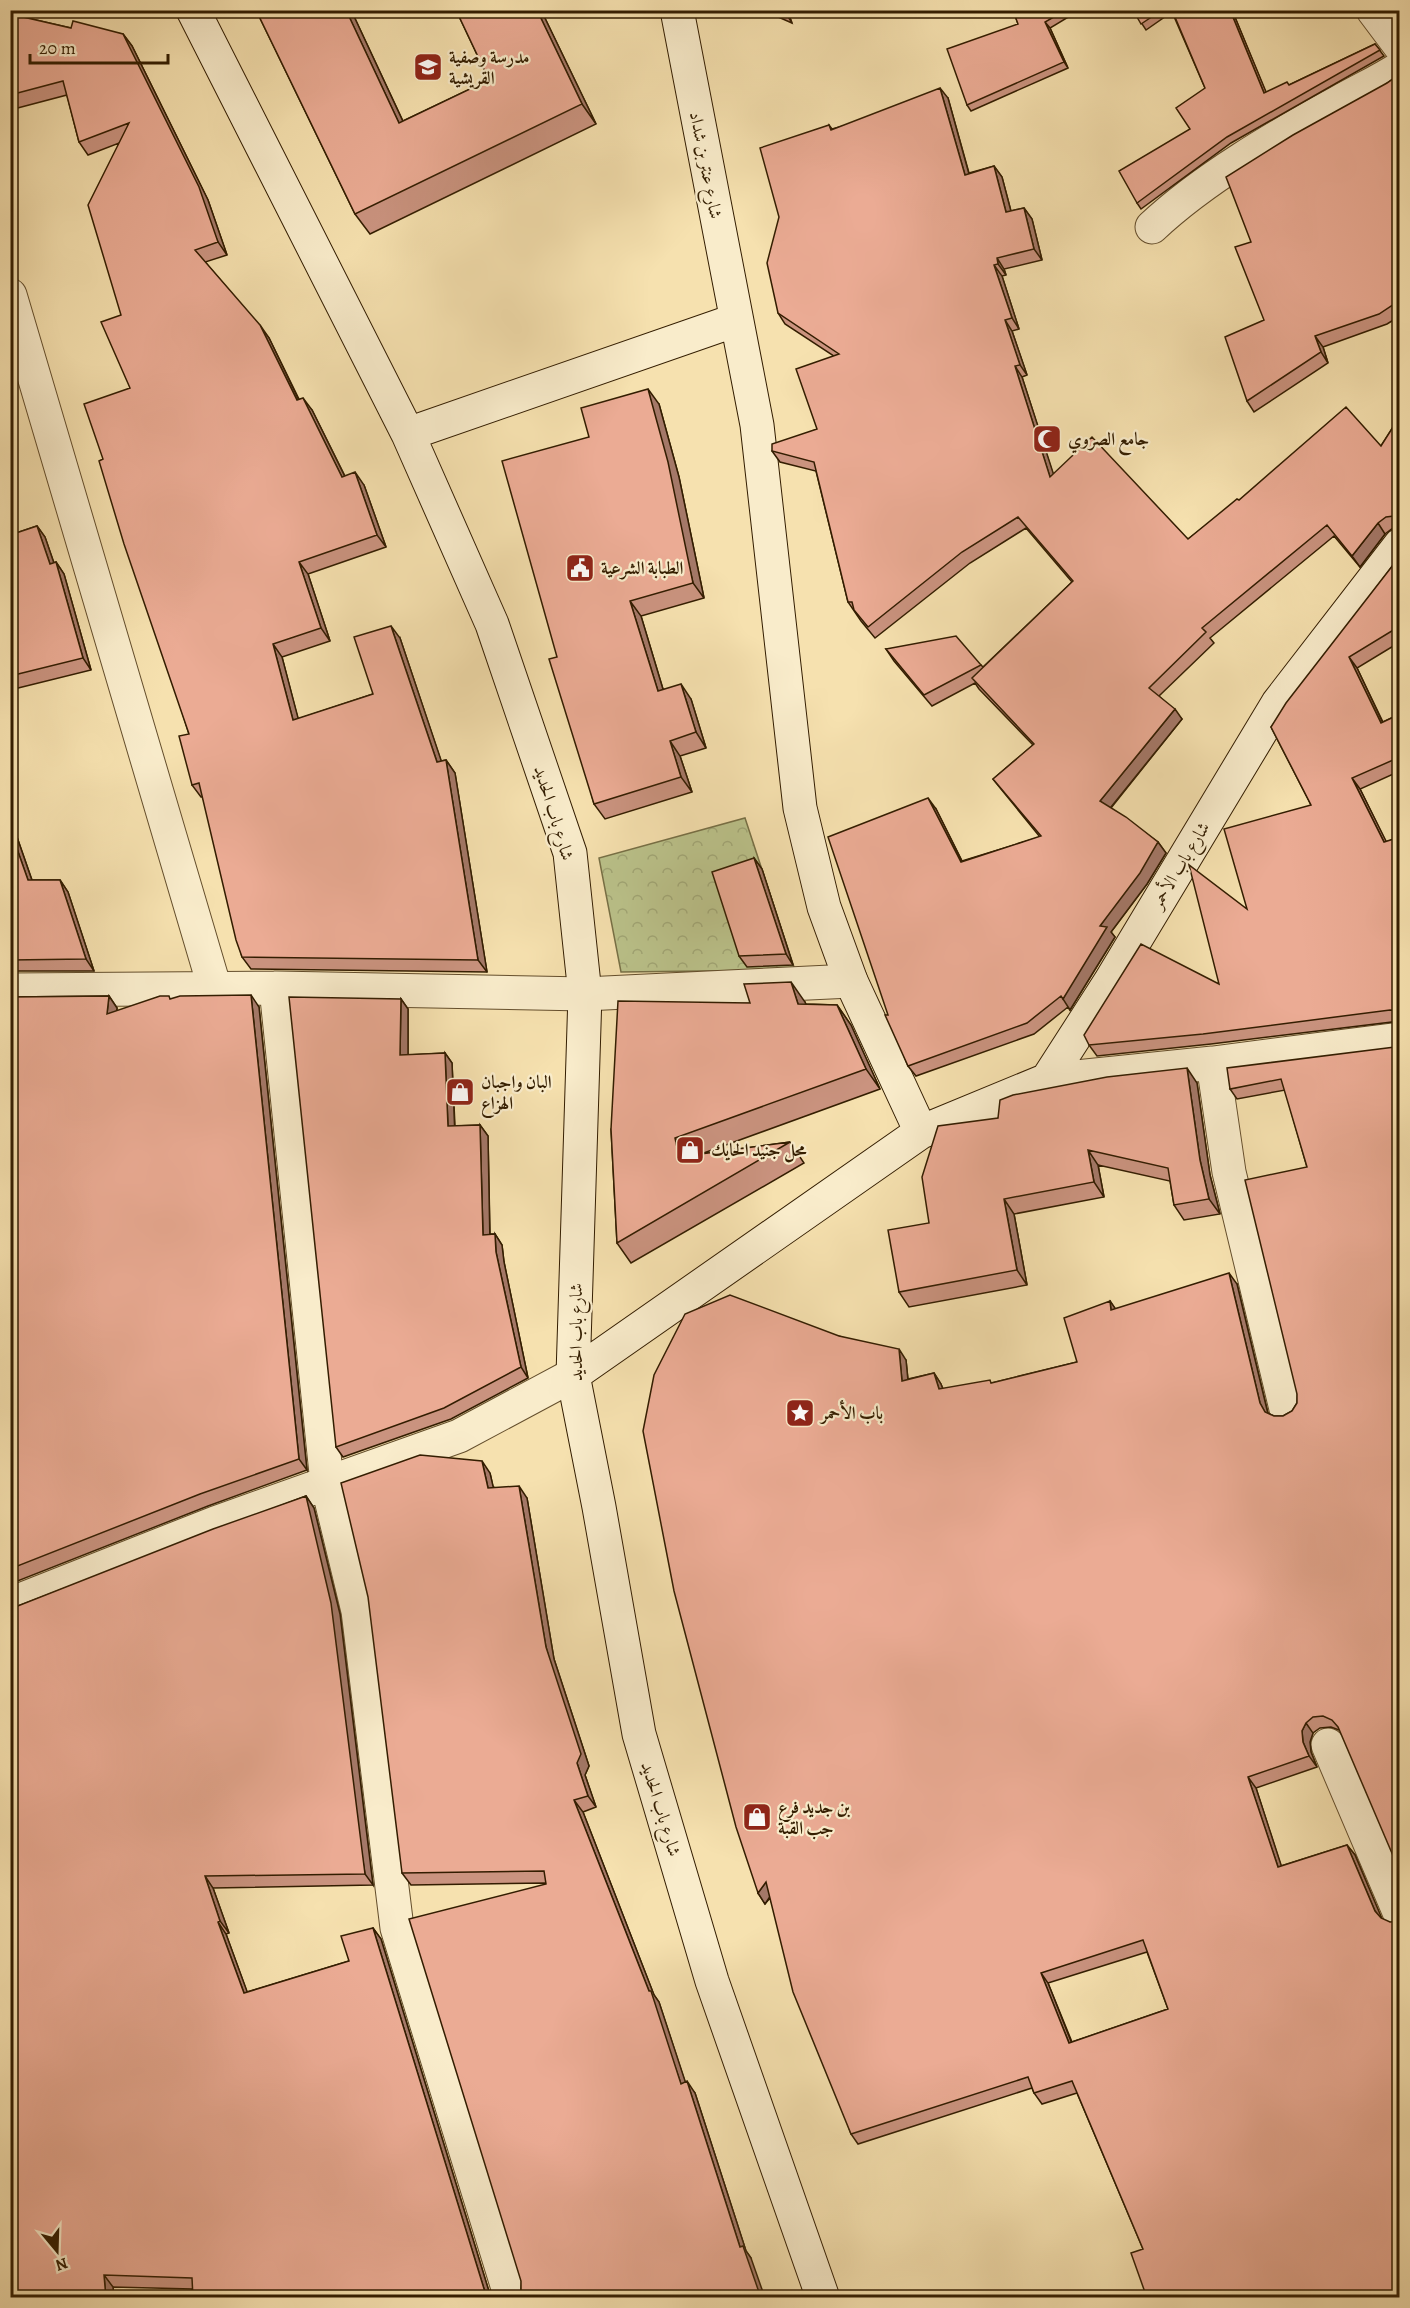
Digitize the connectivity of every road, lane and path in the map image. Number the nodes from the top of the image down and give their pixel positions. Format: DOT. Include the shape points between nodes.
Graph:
graph roads {
  1 [pos="193,10"];
  2 [pos="676,10"];
  3 [pos="1373,10"];
  4 [pos="1400,46"];
  5 [pos="1400,68"];
  6 [pos="1152,227"];
  7 [pos="10,295"];
  8 [pos="736,320"];
  9 [pos="408,434"];
  10 [pos="1400,544"];
  11 [pos="851,981"];
  12 [pos="276,988"];
  13 [pos="215,989"];
  14 [pos="10,990"];
  15 [pos="585,994"];
  16 [pos="1400,1039"];
  17 [pos="1213,1063"];
  18 [pos="1047,1080"];
  19 [pos="921,1132"];
  20 [pos="573,1375"];
  21 [pos="1286,1409"];
  22 [pos="327,1483"];
  23 [pos="10,1604"];
  24 [pos="1328,1745"];
  25 [pos="1400,1914"];
  26 [pos="511,2298"];
  27 [pos="823,2298"];
  1 -- 9 [label="street, شارع باب الحديد"];
  2 -- 8 [label="street, شارع عنتر بن شداد"];
  3 -- 4 [label="street"];
  5 -- 6 [label="street" via="1278,137 1178,203"];
  7 -- 13 [label="street"];
  8 -- 9 [label="street"];
  8 -- 11 [label="street, شارع عنتر بن شداد" via="758,425 800,808 825,907"];
  9 -- 15 [label="street, شارع باب الحديد" via="492,624 570,853"];
  10 -- 18 [label="street, شارع باب الأحمر" via="1278,703"];
  11 -- 15 [label="street"];
  11 -- 19 [label="street, شارع عنتر بن شداد"];
  12 -- 13 [label="street"];
  12 -- 15 [label="street"];
  12 -- 22 [label="street"];
  13 -- 14 [label="street"];
  15 -- 20 [label="street, شارع باب الحديد"];
  16 -- 17 [label="street"];
  17 -- 18 [label="street"];
  17 -- 21 [label="street" via="1229,1172"];
  18 -- 19 [label="street"];
  19 -- 20 [label="street"];
  20 -- 22 [label="street" via="459,1436"];
  20 -- 27 [label="street, شارع باب الحديد" via="639,1734 712,1981"];
  22 -- 23 [label="street"];
  22 -- 26 [label="street" via="358,1611 397,1928"];
  24 -- 25 [label="street"];
}
